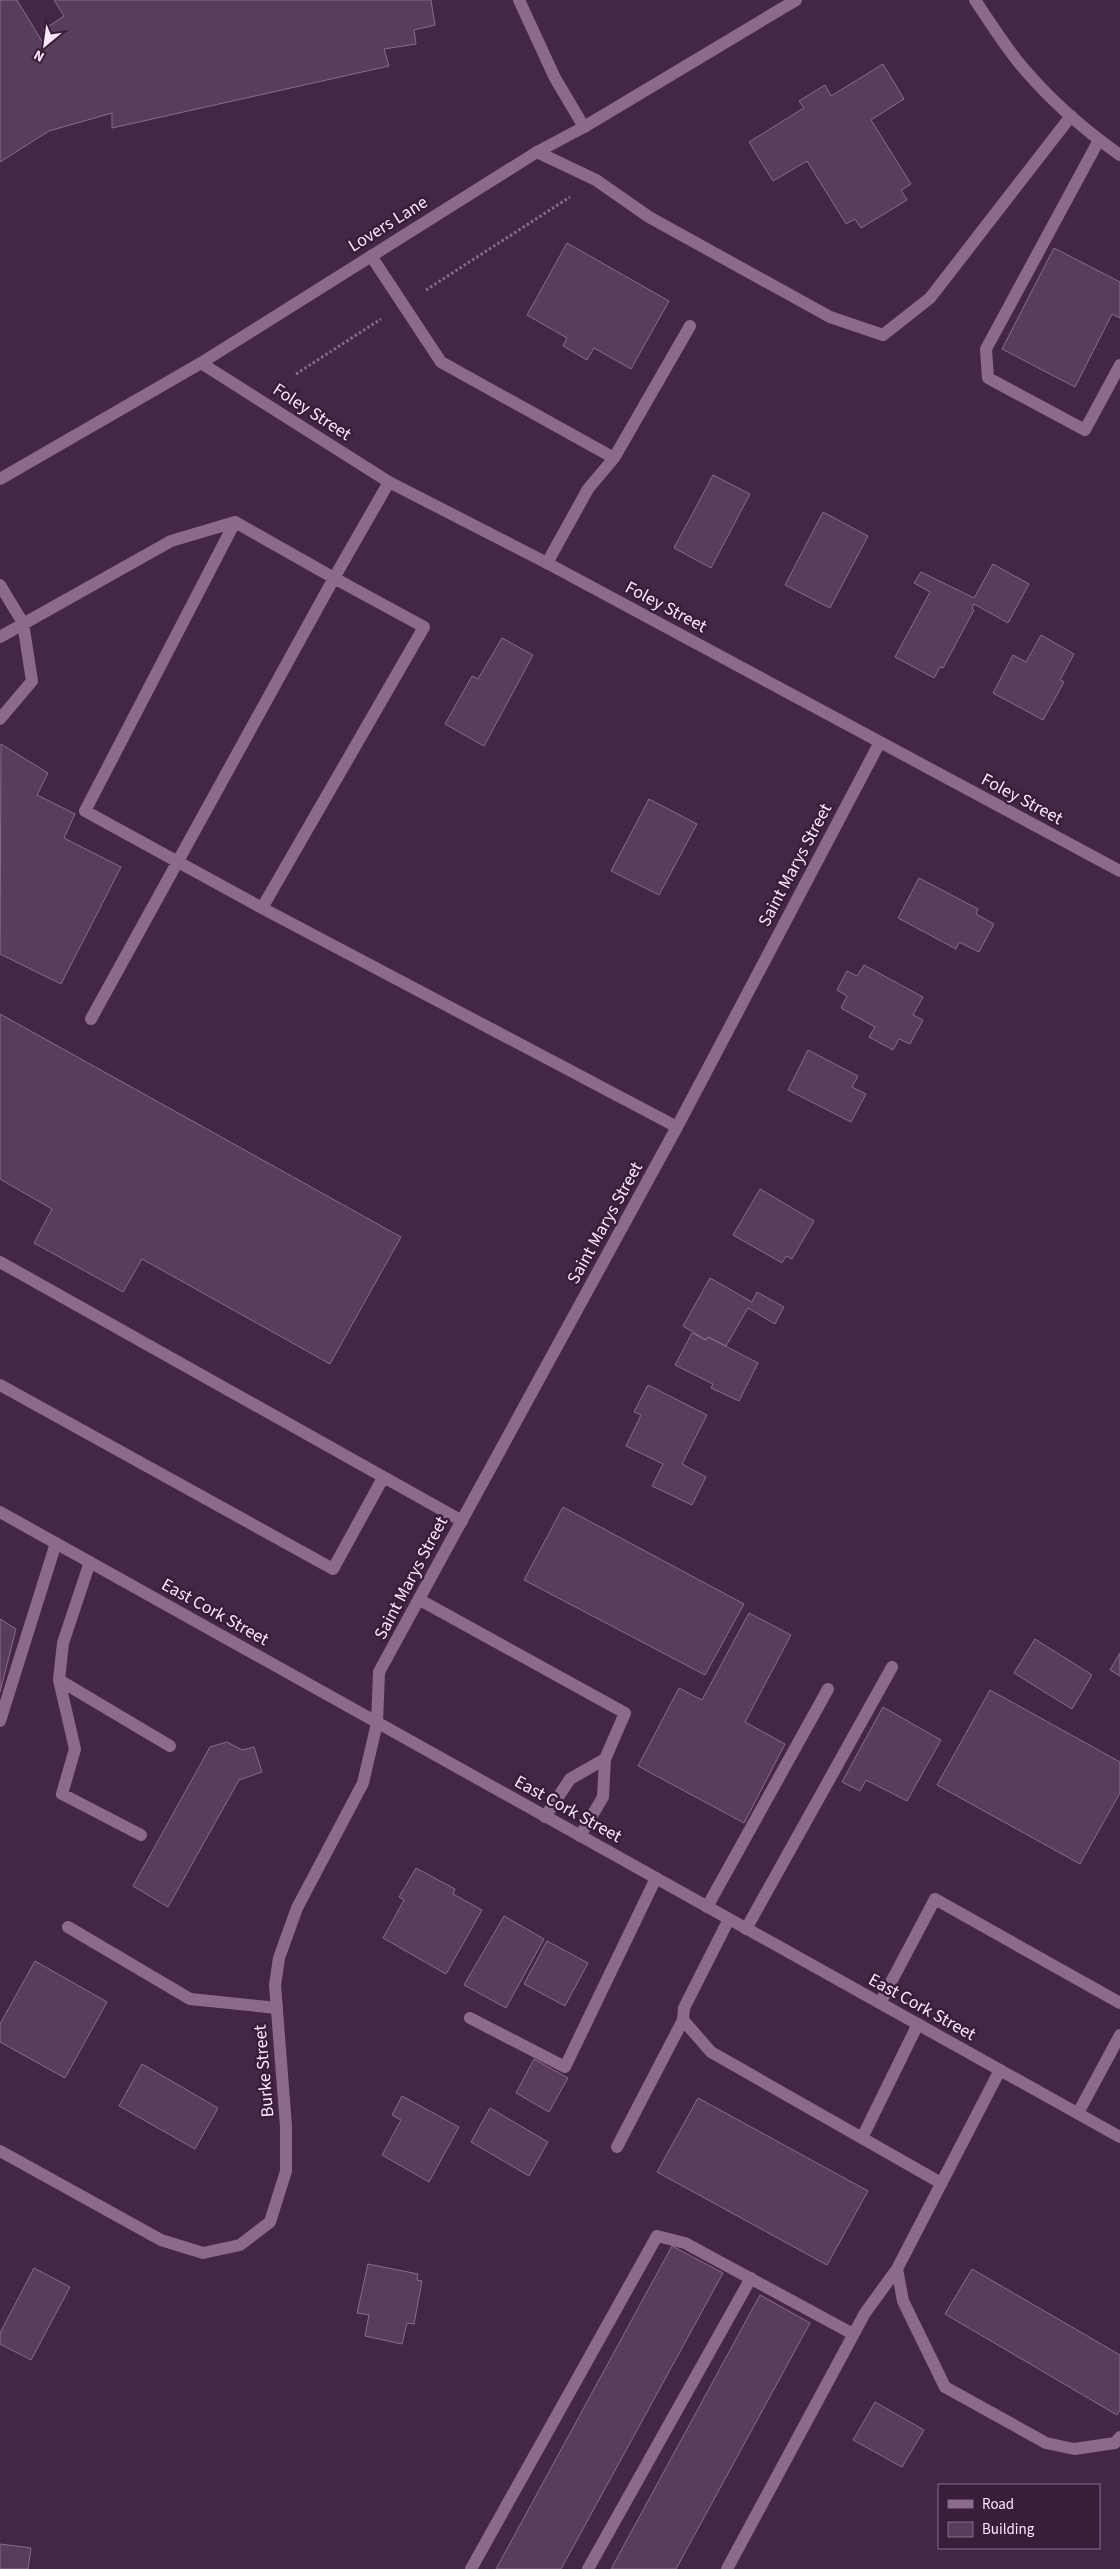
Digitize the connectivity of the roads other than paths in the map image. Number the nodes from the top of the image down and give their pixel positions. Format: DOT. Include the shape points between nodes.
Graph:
graph roads {
  1 [pos="519,0"];
  2 [pos="796,0"];
  3 [pos="975,0"];
  4 [pos="1071,116"];
  5 [pos="584,127"];
  6 [pos="1100,140"];
  7 [pos="537,152"];
  8 [pos="1120,155"];
  9 [pos="371,256"];
  10 [pos="690,326"];
  11 [pos="201,363"];
  12 [pos="1120,365"];
  13 [pos="614,458"];
  14 [pos="0,479"];
  15 [pos="389,482"];
  16 [pos="235,522"];
  17 [pos="547,563"];
  18 [pos="334,578"];
  19 [pos="0,585"];
  20 [pos="23,623"];
  21 [pos="0,637"];
  22 [pos="0,719"];
  23 [pos="880,742"];
  24 [pos="179,862"];
  25 [pos="1120,871"];
  26 [pos="262,908"];
  27 [pos="91,1019"];
  28 [pos="677,1127"];
  29 [pos="0,1262"];
  30 [pos="0,1385"];
  31 [pos="383,1478"];
  32 [pos="0,1512"];
  33 [pos="462,1521"];
  34 [pos="56,1543"];
  35 [pos="90,1562"];
  36 [pos="420,1600"];
  37 [pos="892,1667"];
  38 [pos="59,1680"];
  39 [pos="828,1689"];
  40 [pos="0,1721"];
  41 [pos="377,1723"];
  42 [pos="170,1746"];
  43 [pos="605,1759"];
  44 [pos="545,1817"];
  45 [pos="141,1835"];
  46 [pos="580,1836"];
  47 [pos="656,1878"];
  48 [pos="707,1906"];
  49 [pos="729,1919"];
  50 [pos="68,1927"];
  51 [pos="746,1929"];
  52 [pos="880,2003"];
  53 [pos="1120,2003"];
  54 [pos="277,2008"];
  55 [pos="470,2018"];
  56 [pos="683,2020"];
  57 [pos="918,2024"];
  58 [pos="1120,2035"];
  59 [pos="1000,2070"];
  60 [pos="1078,2113"];
  61 [pos="1120,2137"];
  62 [pos="862,2138"];
  63 [pos="617,2147"];
  64 [pos="0,2151"];
  65 [pos="942,2183"];
  66 [pos="897,2270"];
  67 [pos="751,2278"];
  68 [pos="853,2334"];
  69 [pos="1120,2438"];
  70 [pos="471,2569"];
  71 [pos="588,2569"];
  72 [pos="727,2569"];
  1 -- 5 [label="street" via="556,78"];
  2 -- 5 [label="street, Lovers Lane"];
  3 -- 4 [label="street" via="1018,61"];
  4 -- 6 [label="street"];
  4 -- 7 [label="street" via="930,298 883,334 830,317 649,217 596,180"];
  5 -- 7 [label="street, Lovers Lane"];
  6 -- 8 [label="street"];
  6 -- 12 [label="street" via="986,349 988,378 1085,430"];
  7 -- 9 [label="street, Lovers Lane"];
  9 -- 11 [label="street, Lovers Lane"];
  9 -- 13 [label="street" via="441,362"];
  10 -- 13 [label="street"];
  11 -- 14 [label="street, Lovers Lane"];
  11 -- 15 [label="street, Foley Street"];
  13 -- 17 [label="street" via="588,489"];
  15 -- 17 [label="street, Foley Street"];
  15 -- 18 [label="street"];
  16 -- 18 [label="street"];
  16 -- 20 [label="street" via="171,541"];
  16 -- 24 [label="street" via="85,811"];
  17 -- 23 [label="street, Foley Street"];
  18 -- 24 [label="street"];
  18 -- 26 [label="street" via="424,627"];
  19 -- 20 [label="street"];
  20 -- 21 [label="street"];
  20 -- 22 [label="street" via="32,681"];
  23 -- 25 [label="street, Foley Street"];
  23 -- 28 [label="street, Saint Marys Street"];
  24 -- 26 [label="street"];
  24 -- 27 [label="street"];
  26 -- 28 [label="street"];
  28 -- 33 [label="street, Saint Marys Street"];
  29 -- 31 [label="street"];
  30 -- 31 [label="street" via="333,1569"];
  31 -- 33 [label="street"];
  32 -- 34 [label="street, East Cork Street"];
  33 -- 36 [label="street, Saint Marys Street"];
  34 -- 35 [label="street, East Cork Street"];
  34 -- 40 [label="street"];
  35 -- 38 [label="street" via="63,1643"];
  35 -- 41 [label="street, East Cork Street"];
  36 -- 41 [label="street, Saint Marys Street" via="379,1672"];
  36 -- 43 [label="street" via="625,1713"];
  37 -- 51 [label="street"];
  38 -- 42 [label="street"];
  38 -- 45 [label="street" via="75,1749 62,1794"];
  39 -- 48 [label="street"];
  41 -- 44 [label="street, East Cork Street"];
  41 -- 54 [label="street, Burke Street" via="364,1784 297,1908 279,1958 275,1985"];
  43 -- 44 [label="street" via="570,1779"];
  43 -- 46 [label="street" via="602,1797"];
  44 -- 46 [label="street, East Cork Street"];
  46 -- 47 [label="street, East Cork Street"];
  47 -- 48 [label="street, East Cork Street"];
  47 -- 55 [label="street" via="564,2067"];
  48 -- 49 [label="street, East Cork Street"];
  49 -- 51 [label="street, East Cork Street"];
  49 -- 56 [label="street" via="684,2008"];
  50 -- 54 [label="street" via="190,1999"];
  51 -- 52 [label="street, East Cork Street"];
  52 -- 53 [label="street" via="935,1898"];
  52 -- 57 [label="street, East Cork Street"];
  54 -- 64 [label="street, Burke Street" via="286,2171 270,2222 240,2245 203,2253 161,2240"];
  56 -- 62 [label="street" via="711,2052"];
  56 -- 63 [label="street"];
  57 -- 59 [label="street, East Cork Street"];
  57 -- 62 [label="street"];
  58 -- 60 [label="street"];
  59 -- 60 [label="street, East Cork Street"];
  59 -- 65 [label="street"];
  60 -- 61 [label="street, East Cork Street"];
  62 -- 65 [label="street"];
  65 -- 66 [label="street"];
  66 -- 68 [label="street"];
  66 -- 69 [label="street" via="903,2301 946,2387 1046,2443 1074,2450 1115,2443"];
  67 -- 68 [label="street"];
  67 -- 70 [label="street" via="685,2243 657,2236"];
  67 -- 71 [label="street"];
  68 -- 72 [label="street"];
}
